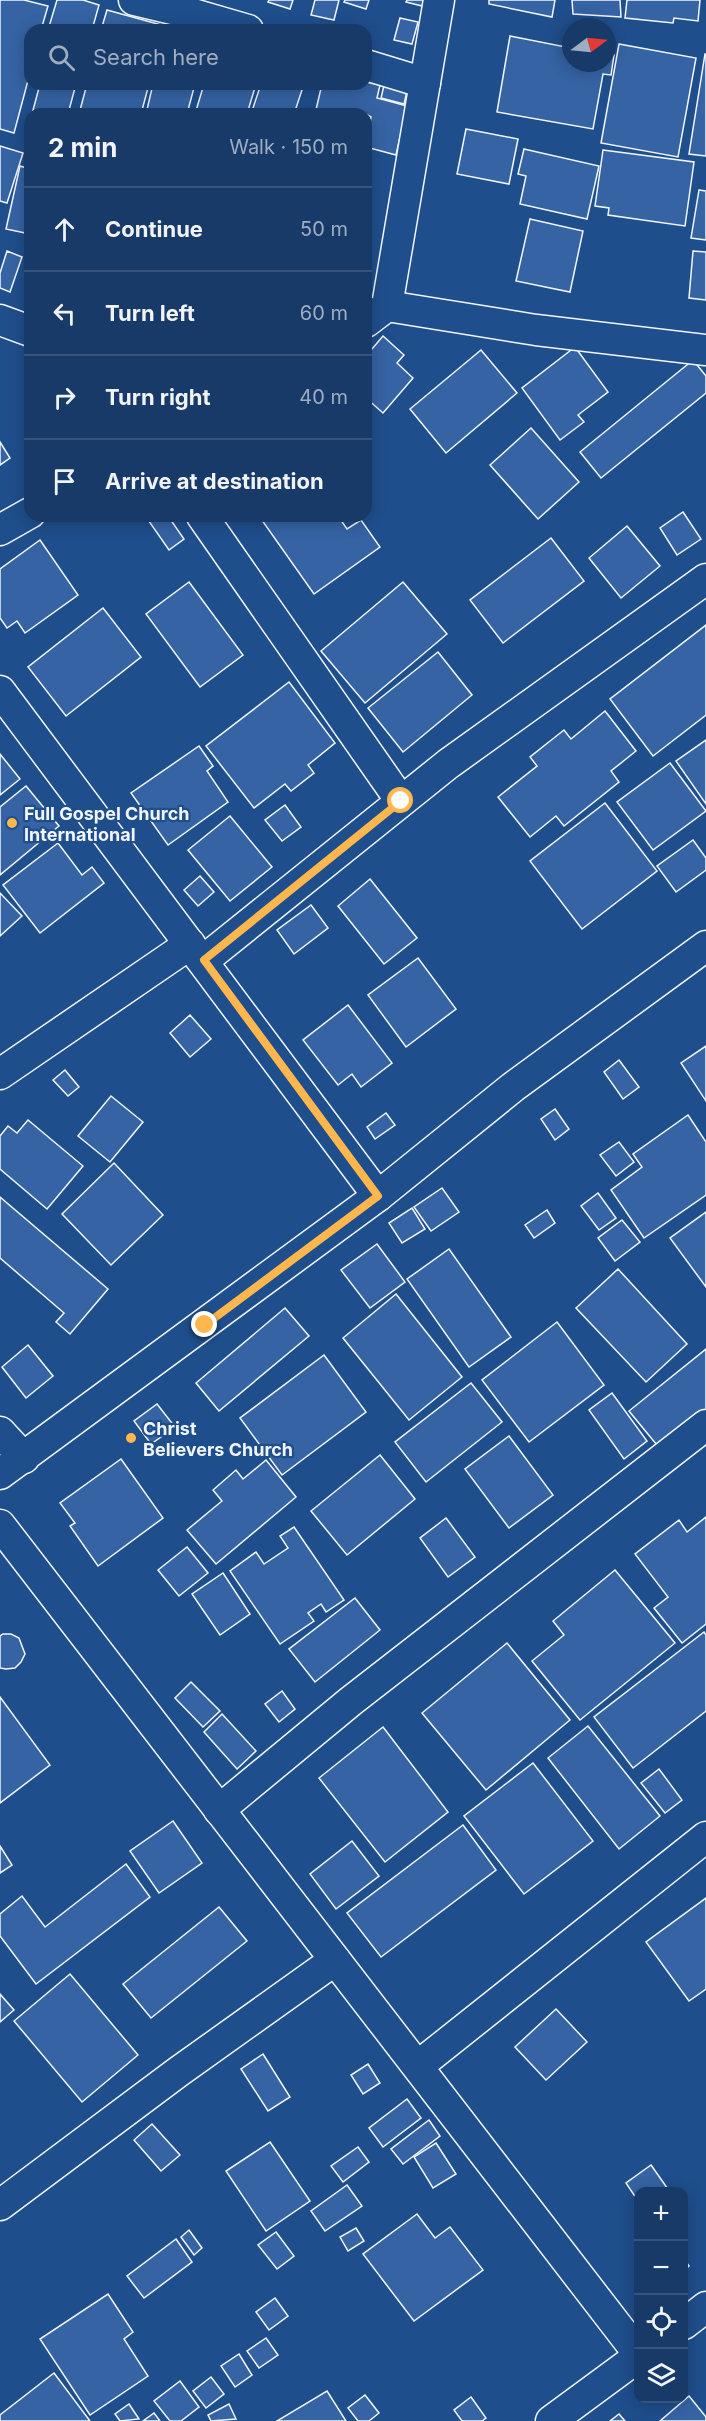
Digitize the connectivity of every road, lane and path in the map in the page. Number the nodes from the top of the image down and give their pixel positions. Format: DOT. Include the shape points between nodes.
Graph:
graph roads {
  1 [pos="134,0"];
  2 [pos="439,0"];
  3 [pos="227,24"];
  4 [pos="372,67"];
  5 [pos="425,83"];
  6 [pos="377,314"];
  7 [pos="0,320"];
  8 [pos="24,329"];
  9 [pos="706,350"];
  10 [pos="24,516"];
  11 [pos="206,522"];
  12 [pos="0,530"];
  13 [pos="706,579"];
  14 [pos="3,702"];
  15 [pos="401,801"];
  16 [pos="706,946"];
  17 [pos="197,952"];
  18 [pos="0,1074"];
  19 [pos="378,1196"];
  20 [pos="706,1425"];
  21 [pos="0,1432"];
  22 [pos="24,1458"];
  23 [pos="0,1474"];
  24 [pos="0,1525"];
  25 [pos="219,1810"];
  26 [pos="706,1837"];
  27 [pos="335,1960"];
  28 [pos="417,2066"];
  29 [pos="0,2205"];
  30 [pos="706,2307"];
  31 [pos="688,2321"];
  32 [pos="634,2349"];
  33 [pos="634,2359"];
  34 [pos="551,2421"];
  1 -- 3 [label="street"];
  2 -- 5 [label="street"];
  4 -- 5 [label="street"];
  5 -- 6 [label="street"];
  6 -- 9 [label="street"];
  7 -- 8 [label="street"];
  10 -- 12 [label="street"];
  11 -- 15 [label="street"];
  13 -- 15 [label="street"];
  14 -- 17 [label="street"];
  15 -- 17 [label="street"];
  16 -- 19 [label="street" via="513,1087"];
  17 -- 18 [label="street"];
  17 -- 19 [label="street"];
  19 -- 22 [label="street"];
  20 -- 25 [label="street" via="351,1701"];
  21 -- 22 [label="street"];
  22 -- 23 [label="street"];
  24 -- 25 [label="street"];
  25 -- 27 [label="street"];
  26 -- 28 [label="street"];
  27 -- 28 [label="street"];
  27 -- 29 [label="street"];
  28 -- 32 [label="street"];
  30 -- 31 [label="street"];
  33 -- 34 [label="street"];
}
